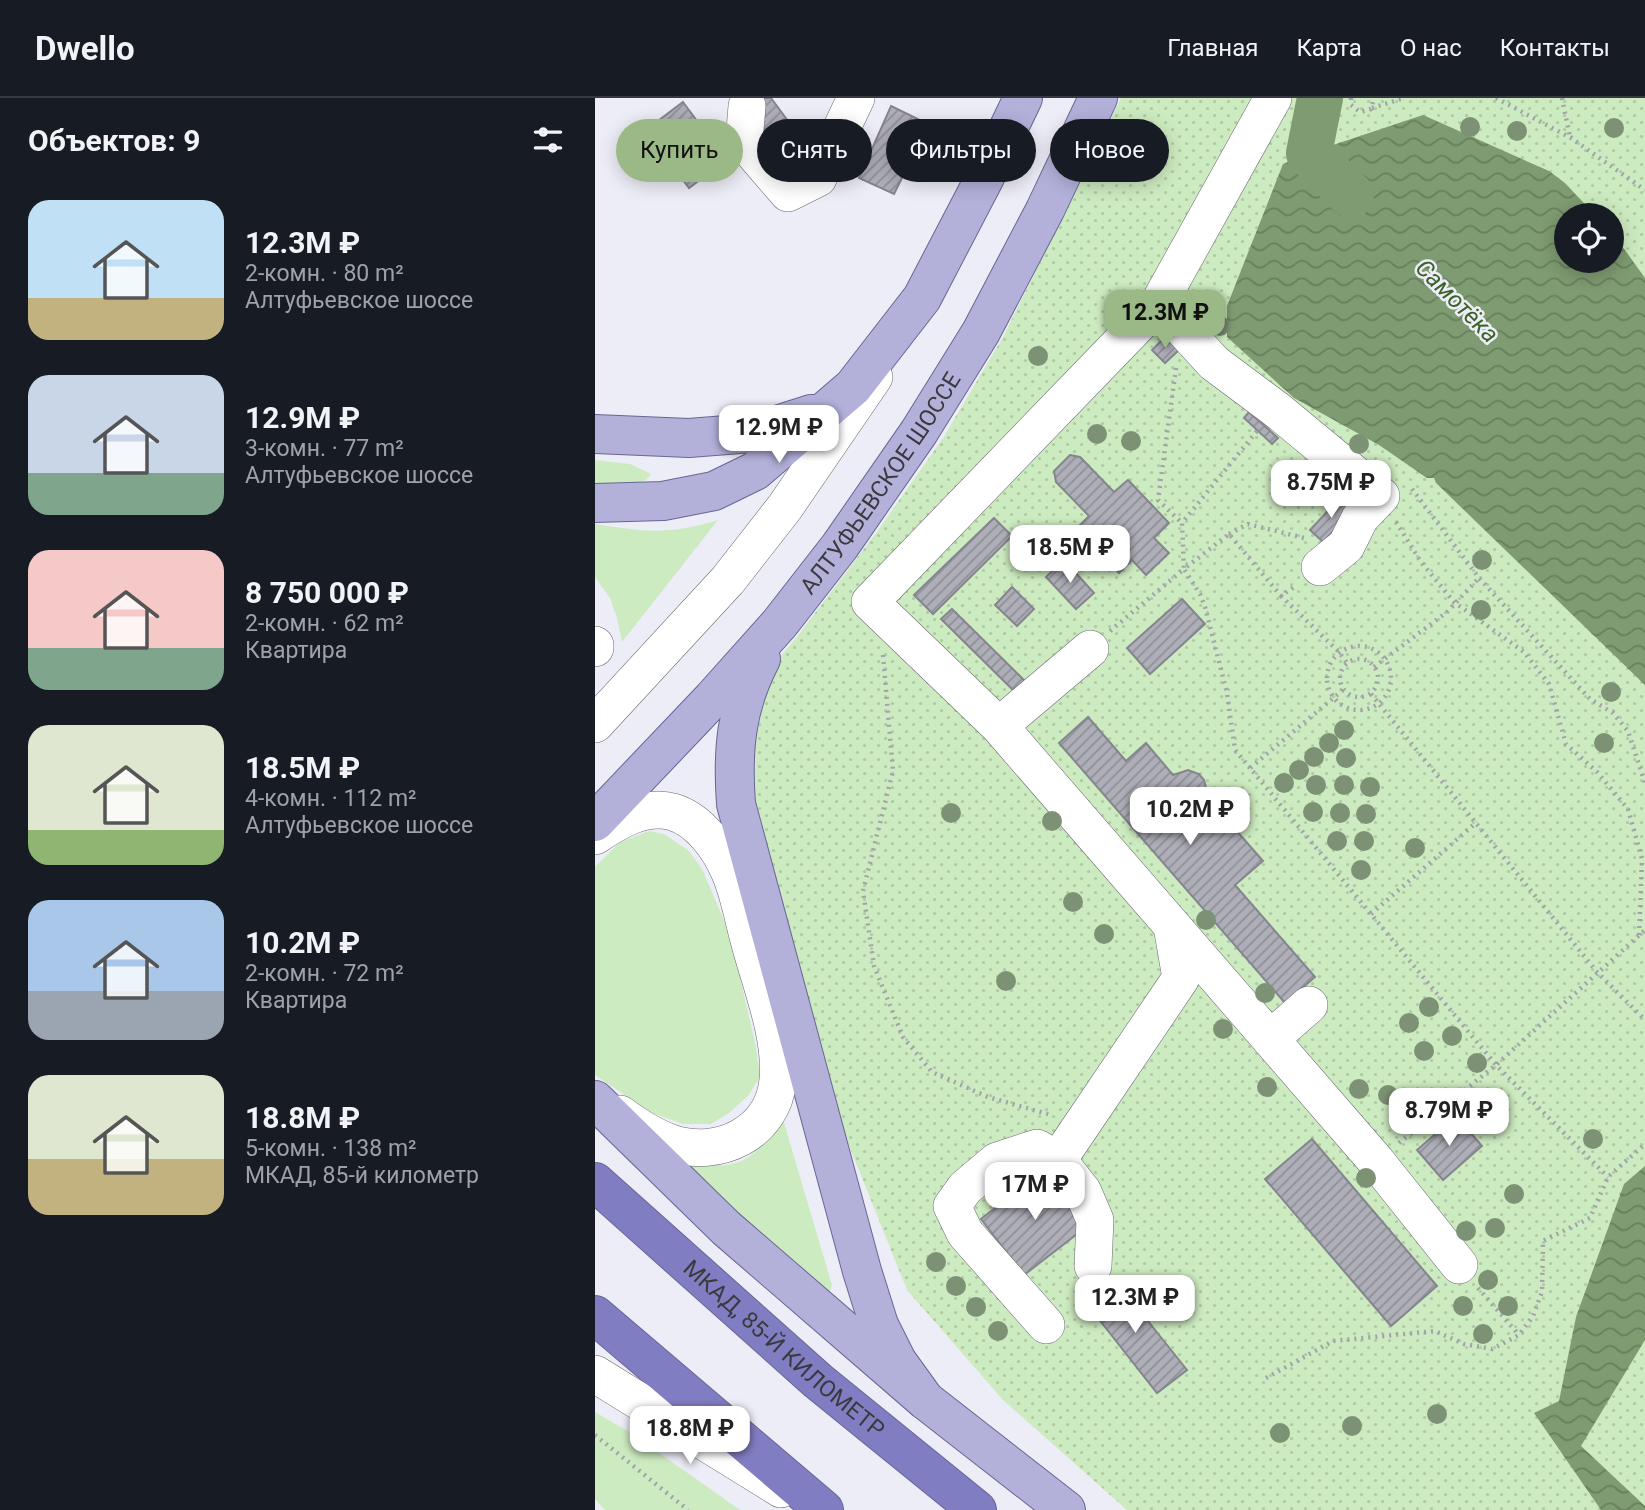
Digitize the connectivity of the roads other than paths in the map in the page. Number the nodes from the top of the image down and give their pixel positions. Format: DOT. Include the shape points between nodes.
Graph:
graph roads {
  1 [pos="856,98"];
  2 [pos="1023,98"];
  3 [pos="1098,98"];
  4 [pos="1273,98"];
  5 [pos="747,106"];
  6 [pos="922,298"];
  7 [pos="1159,303"];
  8 [pos="826,408"];
  9 [pos="595,435"];
  10 [pos="595,503"];
  11 [pos="1325,564"];
  12 [pos="781,623"];
  13 [pos="1090,649"];
  14 [pos="595,724"];
  15 [pos="999,726"];
  16 [pos="595,822"];
  17 [pos="595,836"];
  18 [pos="1172,925"];
  19 [pos="1309,1005"];
  20 [pos="1270,1039"];
  21 [pos="595,1098"];
  22 [pos="1058,1160"];
  23 [pos="595,1182"];
  24 [pos="1459,1265"];
  25 [pos="1093,1266"];
  26 [pos="595,1315"];
  27 [pos="1046,1325"];
  28 [pos="595,1374"];
  29 [pos="926,1400"];
  30 [pos="814,1510"];
  31 [pos="824,1510"];
  32 [pos="977,1510"];
  33 [pos="1066,1510"];
  1 -- 5 [label="street" via="818,178 788,193 744,142"];
  2 -- 6 [label="main road"];
  3 -- 12 [label="main road, АЛТУФЬЕВСКОЕ ШОССЕ" via="981,331 919,432"];
  4 -- 7 [label="street"];
  6 -- 8 [label="main road" via="853,387"];
  6 -- 14 [label="street" via="862,395 777,517 728,580"];
  7 -- 11 [label="street" via="1214,363 1381,496 1360,518 1346,546"];
  7 -- 15 [label="street" via="870,602"];
  8 -- 9 [label="main road" via="752,433 689,438"];
  8 -- 10 [label="main road" via="755,471 714,491 663,501"];
  12 -- 16 [label="main road, АЛТУФЬЕВСКОЕ ШОССЕ"];
  12 -- 29 [label="main road" via="751,679 737,723 736,804 879,1325 897,1361"];
  13 -- 15 [label="street"];
  15 -- 18 [label="street"];
  17 -- 21 [label="street" via="646,810 673,812 694,822 707,836 730,873 778,1047 778,1082 770,1107 758,1126 720,1147 670,1143"];
  18 -- 20 [label="street"];
  18 -- 22 [label="street" via="1181,978"];
  19 -- 20 [label="street"];
  20 -- 24 [label="street"];
  21 -- 29 [label="main road" via="726,1228"];
  22 -- 25 [label="street" via="1083,1192 1095,1220"];
  22 -- 27 [label="street" via="1037,1148 997,1161 965,1188 952,1206 965,1233"];
  23 -- 32 [label="highway, МКАД, 85-Й КИЛОМЕТР" via="818,1381"];
  26 -- 31 [label="highway"];
  28 -- 30 [label="street"];
  29 -- 33 [label="main road"];
}
